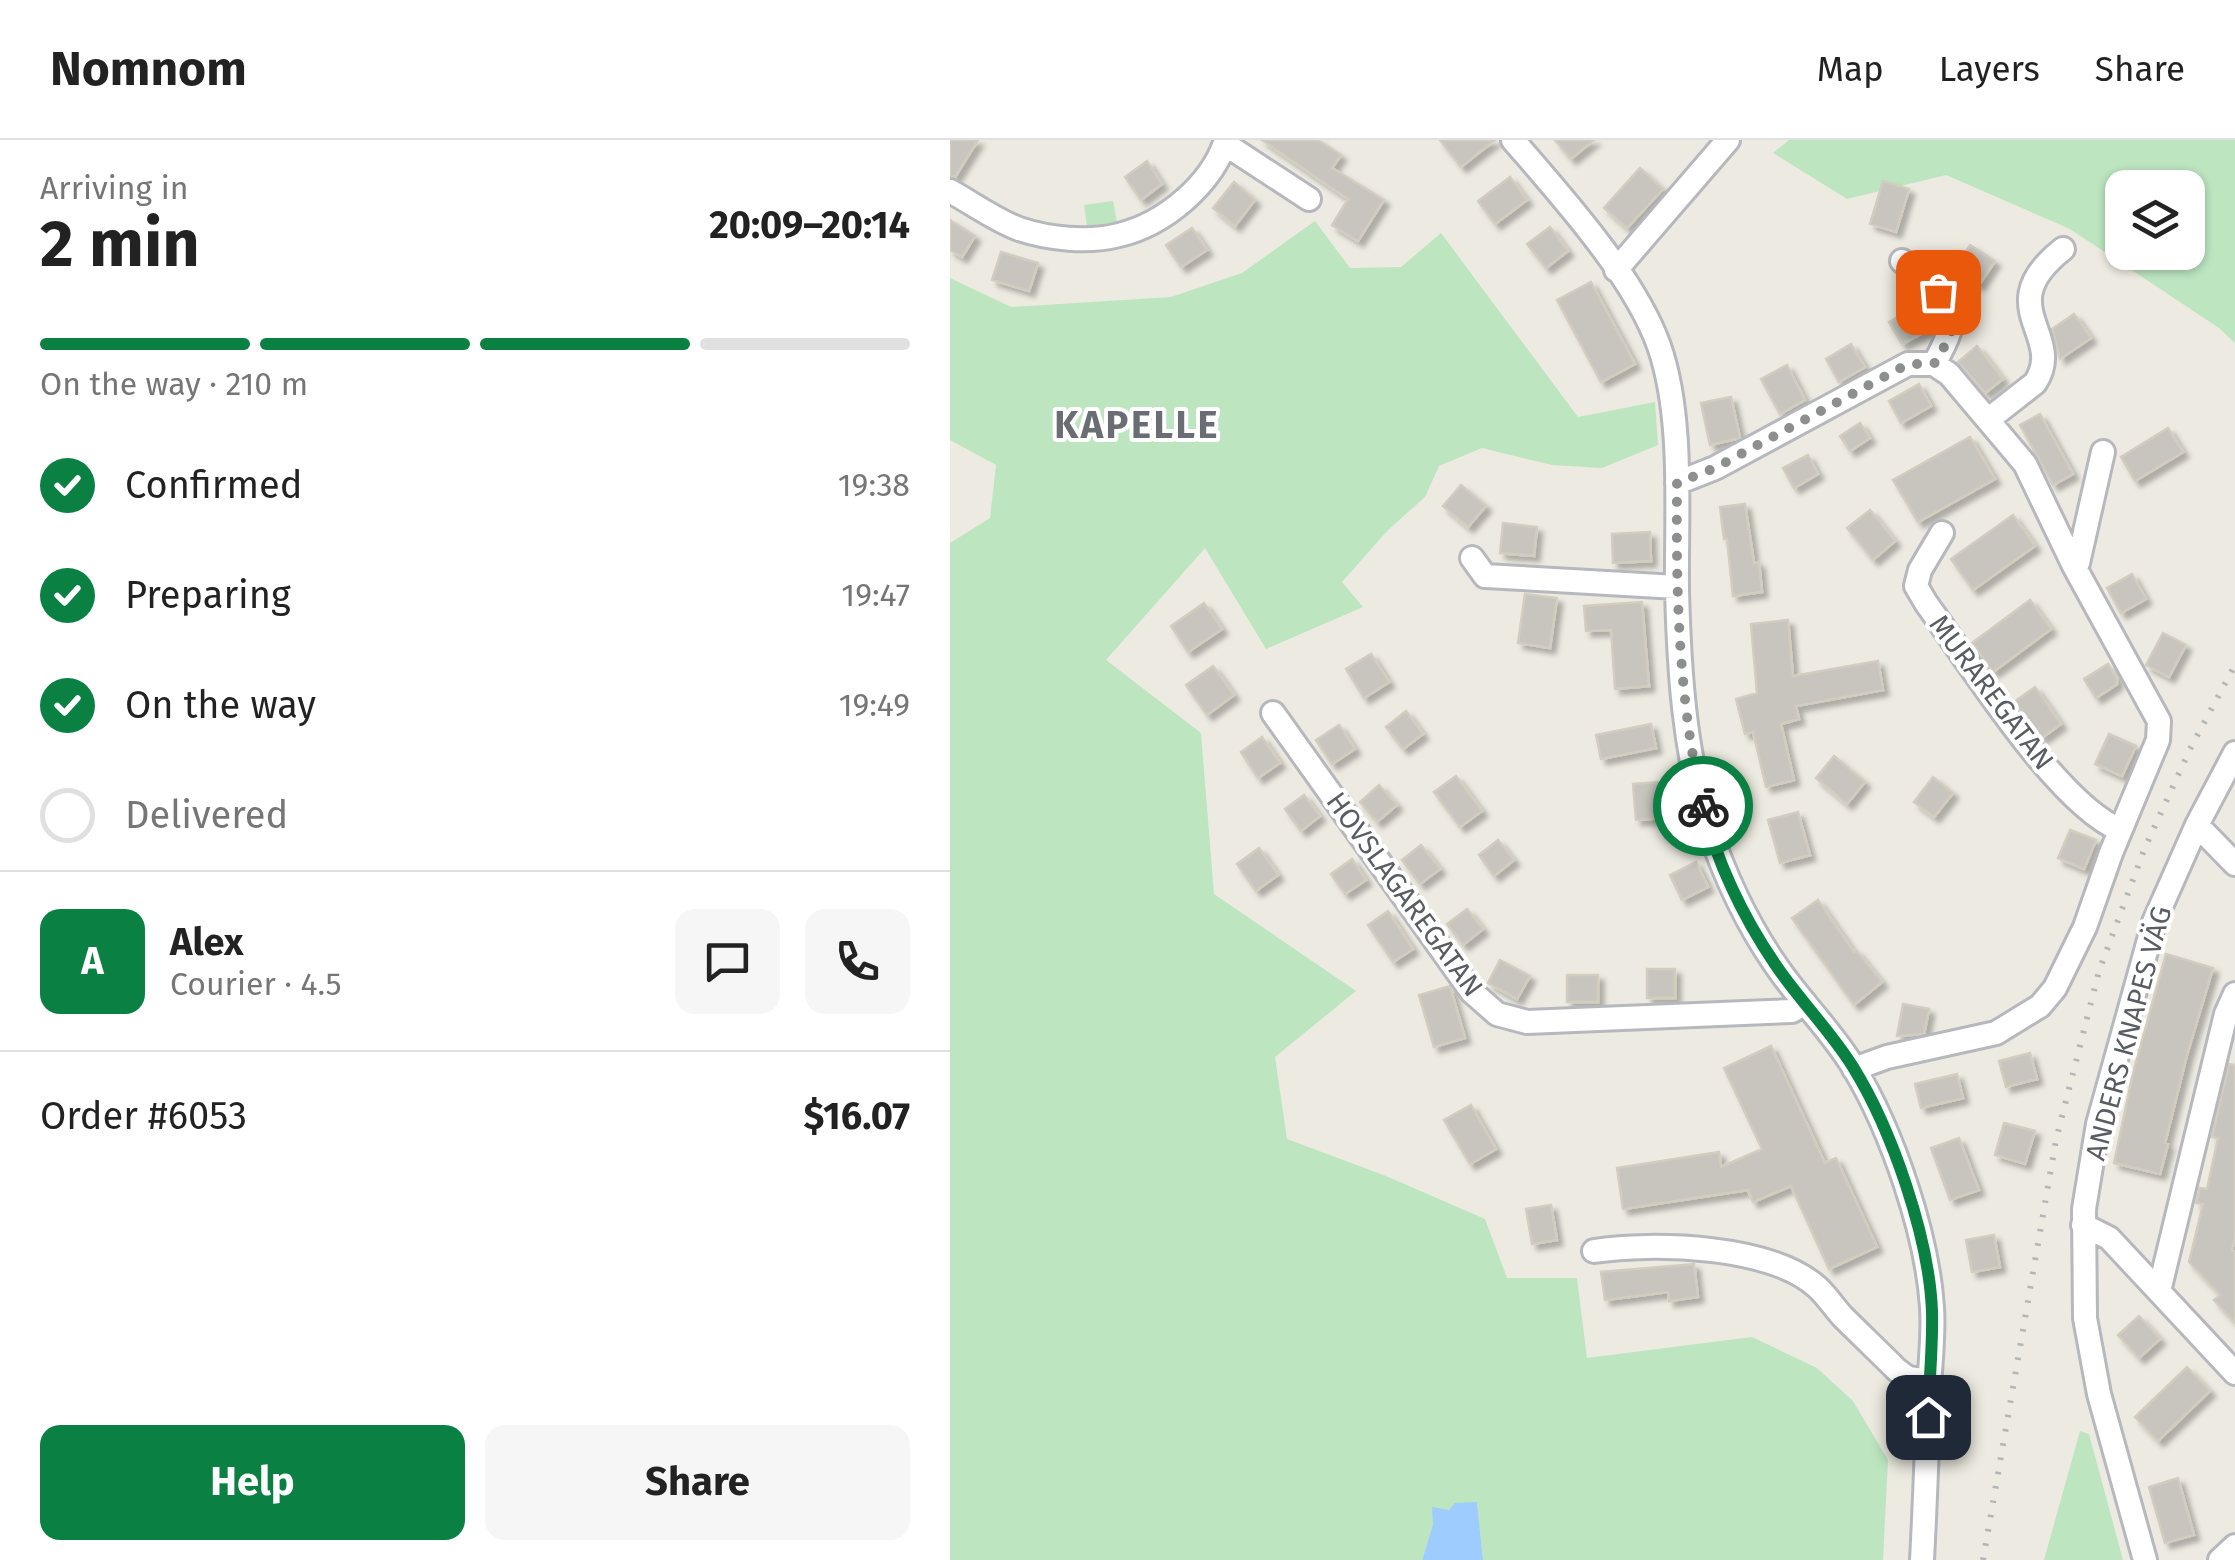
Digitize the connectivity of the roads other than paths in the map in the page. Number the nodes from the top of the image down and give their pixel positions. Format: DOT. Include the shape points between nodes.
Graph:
graph roads {
  1 [pos="1513,140"];
  2 [pos="1728,140"];
  3 [pos="1226,142"];
  4 [pos="950,191"];
  5 [pos="1308,199"];
  6 [pos="2063,249"];
  7 [pos="1902,261"];
  8 [pos="1616,270"];
  9 [pos="1934,364"];
  10 [pos="1989,419"];
  11 [pos="2103,452"];
  12 [pos="1677,483"];
  13 [pos="1942,533"];
  14 [pos="1472,558"];
  15 [pos="2074,566"];
  16 [pos="1677,587"];
  17 [pos="1274,713"];
  18 [pos="2235,753"];
  19 [pos="2197,825"];
  20 [pos="2120,830"];
  21 [pos="2233,859"];
  22 [pos="2235,994"];
  23 [pos="1805,1002"];
  24 [pos="1854,1069"];
  25 [pos="2084,1225"];
  26 [pos="1594,1251"];
  27 [pos="2160,1287"];
  28 [pos="2235,1373"];
  29 [pos="1930,1381"];
  30 [pos="1922,1560"];
  31 [pos="2145,1560"];
  1 -- 8 [label="street"];
  2 -- 8 [label="street"];
  3 -- 4 [label="street" via="1194,194 1120,235 1069,240 1017,228"];
  3 -- 5 [label="street"];
  6 -- 10 [label="street" via="2032,280 2033,324 2043,350 2040,375"];
  7 -- 9 [label="street" via="1953,312 1952,332"];
  8 -- 12 [label="street" via="1661,351"];
  9 -- 10 [label="street"];
  9 -- 12 [label="street" via="1908,364"];
  10 -- 15 [label="street" via="2024,464"];
  11 -- 15 [label="street"];
  12 -- 16 [label="street"];
  13 -- 20 [label="street, MURAREGATAN" via="1916,586 1926,603 2048,769"];
  14 -- 16 [label="street" via="1485,576"];
  15 -- 20 [label="street" via="2159,721 2158,740"];
  16 -- 23 [label="street" via="1686,709 1708,824 1752,927"];
  17 -- 23 [label="street, HOVSLAGAREGATAN" via="1472,992 1497,1014 1526,1022 1792,1012"];
  18 -- 19 [label="street, ANDERS KNAPES VÄG"];
  19 -- 21 [label="street"];
  19 -- 25 [label="street, ANDERS KNAPES VÄG" via="2149,940 2098,1124"];
  20 -- 24 [label="street" via="2085,927 2040,1006 1996,1033"];
  22 -- 27 [label="street"];
  23 -- 24 [label="street"];
  24 -- 29 [label="street" via="1919,1226 1932,1307"];
  25 -- 28 [label="street" via="2109,1238"];
  25 -- 31 [label="street, ANDERS KNAPES VÄG" via="2085,1318"];
  26 -- 29 [label="street" via="1682,1246 1794,1272 1897,1370"];
  29 -- 30 [label="street"];
}
